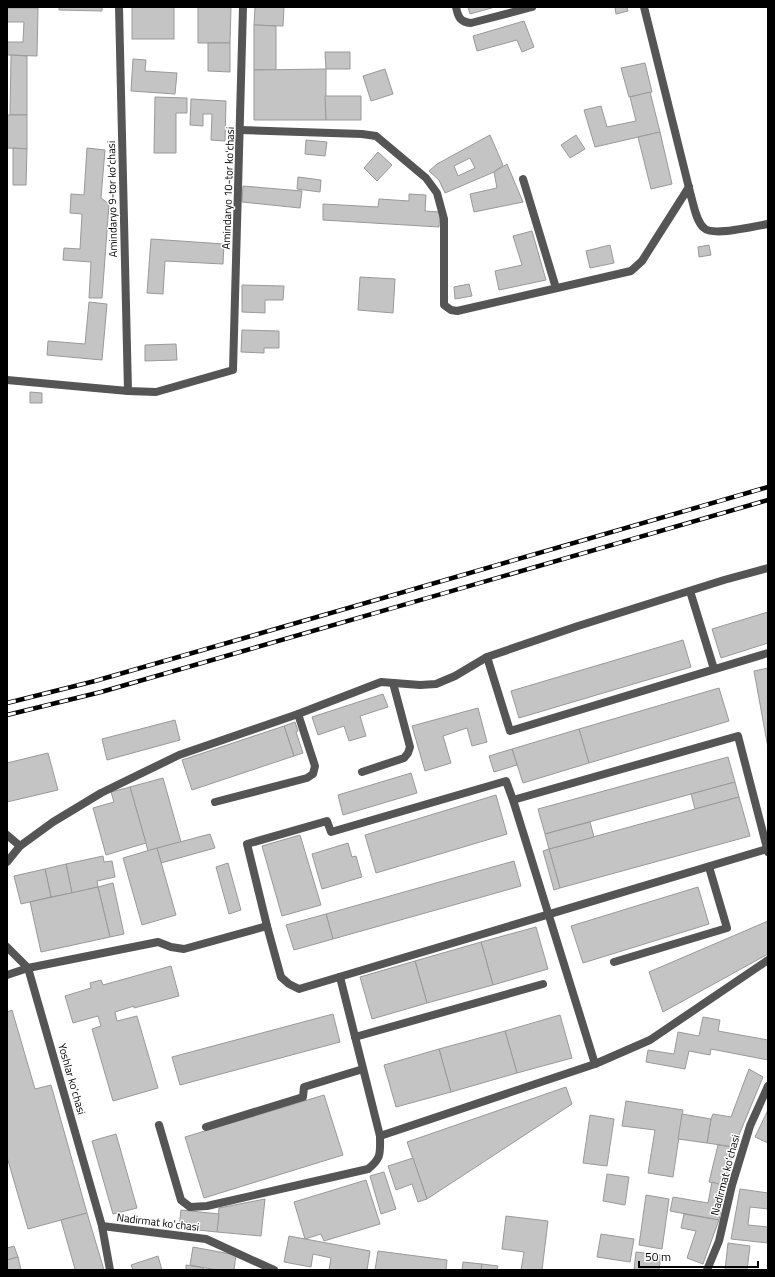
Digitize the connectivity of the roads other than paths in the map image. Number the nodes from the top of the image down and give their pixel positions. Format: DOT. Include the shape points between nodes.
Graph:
graph roads {
  1 [pos="119,7"];
  2 [pos="243,7"];
  3 [pos="456,7"];
  4 [pos="532,7"];
  5 [pos="644,7"];
  6 [pos="241,130"];
  7 [pos="522,179"];
  8 [pos="688,187"];
  9 [pos="768,224"];
  10 [pos="556,288"];
  11 [pos="7,380"];
  12 [pos="128,391"];
  13 [pos="768,568"];
  14 [pos="690,590"];
  15 [pos="768,653"];
  16 [pos="487,657"];
  17 [pos="714,669"];
  18 [pos="393,682"];
  19 [pos="298,714"];
  20 [pos="362,772"];
  21 [pos="513,800"];
  22 [pos="215,802"];
  23 [pos="7,835"];
  24 [pos="20,846"];
  25 [pos="768,851"];
  26 [pos="7,862"];
  27 [pos="709,867"];
  28 [pos="548,914"];
  29 [pos="267,926"];
  30 [pos="7,947"];
  31 [pos="768,960"];
  32 [pos="614,962"];
  33 [pos="28,968"];
  34 [pos="7,975"];
  35 [pos="340,977"];
  36 [pos="543,984"];
  37 [pos="355,1037"];
  38 [pos="594,1064"];
  39 [pos="363,1069"];
  40 [pos="768,1086"];
  41 [pos="159,1125"];
  42 [pos="206,1127"];
  43 [pos="380,1136"];
  44 [pos="102,1226"];
  45 [pos="110,1270"];
  46 [pos="274,1270"];
  47 [pos="707,1270"];
  1 -- 12 [label="street, Amindaryo 9-tor koʻchasi"];
  2 -- 6 [label="street, Amindaryo 10-tor koʻchasi"];
  3 -- 4 [label="street" via="458,18 471,23"];
  5 -- 8 [label="street"];
  6 -- 10 [label="street" via="376,136 426,178 437,192 444,219 444,305 447,308 457,311"];
  6 -- 12 [label="street, Amindaryo 10-tor koʻchasi" via="233,370 156,392"];
  7 -- 10 [label="street"];
  8 -- 9 [label="street" via="697,217 704,228 713,233"];
  8 -- 10 [label="street" via="642,261 631,271"];
  11 -- 12 [label="street"];
  13 -- 14 [label="street"];
  14 -- 16 [label="street"];
  14 -- 17 [label="street"];
  15 -- 17 [label="street"];
  16 -- 17 [label="street" via="510,731"];
  16 -- 18 [label="street" via="436,684"];
  18 -- 19 [label="street" via="381,682"];
  18 -- 20 [label="street" via="410,747 408,753 404,758"];
  19 -- 22 [label="street" via="315,766 313,774 307,778"];
  19 -- 24 [label="street" via="179,755 101,793 53,822"];
  21 -- 25 [label="street" via="738,736"];
  21 -- 28 [label="street"];
  21 -- 29 [label="street" via="506,781 332,832 327,821 246,844"];
  23 -- 24 [label="street"];
  24 -- 26 [label="street"];
  25 -- 27 [label="street"];
  27 -- 28 [label="street"];
  27 -- 32 [label="street" via="727,928"];
  28 -- 35 [label="street"];
  28 -- 38 [label="street"];
  29 -- 33 [label="street" via="184,949 158,942"];
  29 -- 35 [label="street" via="282,977 289,984 299,989"];
  30 -- 33 [label="street, Yoshlar koʻchasi"];
  31 -- 38 [label="street" via="650,1040"];
  33 -- 34 [label="street"];
  33 -- 44 [label="street, Yoshlar koʻchasi"];
  35 -- 37 [label="street"];
  36 -- 37 [label="street"];
  37 -- 39 [label="street"];
  38 -- 43 [label="street"];
  39 -- 42 [label="street" via="304,1086 303,1097"];
  39 -- 43 [label="street"];
  40 -- 47 [label="street, Nadirmat koʻchasi" via="750,1126 732,1185 719,1241"];
  41 -- 43 [label="street" via="181,1200 190,1207 206,1206 368,1169 378,1161"];
  44 -- 45 [label="street, Nadirmat koʻchasi"];
  44 -- 46 [label="street, Nadirmat koʻchasi" via="206,1239"];
}
